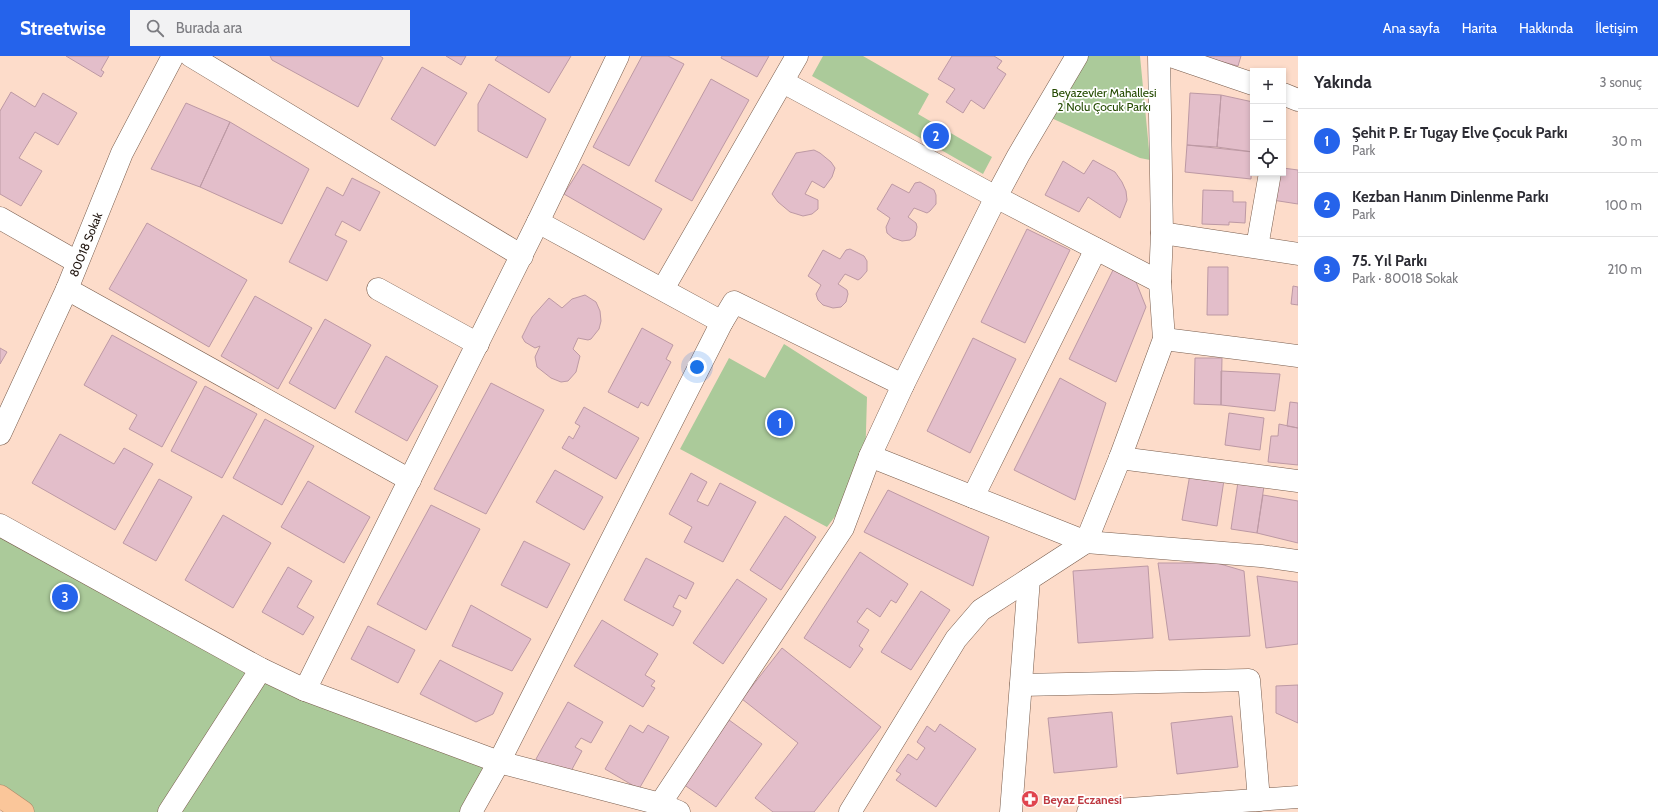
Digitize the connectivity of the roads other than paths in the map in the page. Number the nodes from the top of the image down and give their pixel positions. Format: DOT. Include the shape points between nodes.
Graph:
graph roads {
  1 [pos="173,56"];
  2 [pos="191,56"];
  3 [pos="618,56"];
  4 [pos="797,56"];
  5 [pos="1077,56"];
  6 [pos="1159,56"];
  7 [pos="1171,56"];
  8 [pos="783,82"];
  9 [pos="1250,83"];
  10 [pos="1269,176"];
  11 [pos="996,197"];
  12 [pos="0,218"];
  13 [pos="538,222"];
  14 [pos="1162,233"];
  15 [pos="1257,247"];
  16 [pos="1096,249"];
  17 [pos="1298,254"];
  18 [pos="522,256"];
  19 [pos="77,262"];
  20 [pos="1160,282"];
  21 [pos="67,289"];
  22 [pos="378,289"];
  23 [pos="664,290"];
  24 [pos="722,322"];
  25 [pos="1164,339"];
  26 [pos="478,344"];
  27 [pos="1298,356"];
  28 [pos="903,385"];
  29 [pos="0,434"];
  30 [pos="870,456"];
  31 [pos="1120,458"];
  32 [pos="410,480"];
  33 [pos="1298,481"];
  34 [pos="973,497"];
  35 [pos="0,525"];
  36 [pos="1086,542"];
  37 [pos="1298,561"];
  38 [pos="1029,580"];
  39 [pos="261,669"];
  40 [pos="1021,685"];
  41 [pos="305,690"];
  42 [pos="499,762"];
  43 [pos="0,796"];
  44 [pos="1298,797"];
  45 [pos="1259,800"];
  46 [pos="669,808"];
  47 [pos="23,812"];
  48 [pos="169,812"];
  49 [pos="471,812"];
  50 [pos="850,812"];
  51 [pos="1011,812"];
  52 [pos="1088,812"];
  1 -- 19 [label="street, 80018 Sokak" via="122,153"];
  2 -- 18 [label="street"];
  3 -- 13 [label="street"];
  4 -- 8 [label="street"];
  5 -- 11 [label="street"];
  6 -- 14 [label="street"];
  7 -- 9 [label="street"];
  8 -- 11 [label="street"];
  8 -- 23 [label="street"];
  10 -- 15 [label="street"];
  11 -- 16 [label="street"];
  11 -- 28 [label="street"];
  12 -- 19 [label="street"];
  13 -- 18 [label="street"];
  13 -- 23 [label="street"];
  14 -- 15 [label="street"];
  14 -- 20 [label="street"];
  15 -- 17 [label="street"];
  16 -- 20 [label="street"];
  16 -- 34 [label="street"];
  18 -- 26 [label="street"];
  19 -- 21 [label="street, 80018 Sokak"];
  20 -- 25 [label="street"];
  21 -- 29 [label="street, 80018 Sokak"];
  21 -- 32 [label="street"];
  22 -- 26 [label="street"];
  23 -- 24 [label="street"];
  24 -- 28 [label="street" via="734,302"];
  24 -- 42 [label="street"];
  25 -- 27 [label="street"];
  25 -- 31 [label="street"];
  26 -- 32 [label="street"];
  28 -- 30 [label="street"];
  30 -- 34 [label="street"];
  30 -- 46 [label="street" via="843,528"];
  31 -- 33 [label="street"];
  31 -- 36 [label="street"];
  32 -- 41 [label="street"];
  34 -- 36 [label="street"];
  35 -- 39 [label="street"];
  36 -- 37 [label="street"];
  36 -- 38 [label="street"];
  38 -- 40 [label="street"];
  38 -- 50 [label="street" via="981,610 956,639"];
  39 -- 41 [label="street"];
  39 -- 48 [label="street"];
  40 -- 45 [label="street" via="1249,680"];
  40 -- 51 [label="street"];
  41 -- 42 [label="street"];
  42 -- 46 [label="street"];
  42 -- 49 [label="street"];
  43 -- 47 [label="highway"];
  44 -- 45 [label="street"];
  45 -- 52 [label="street"];
}
